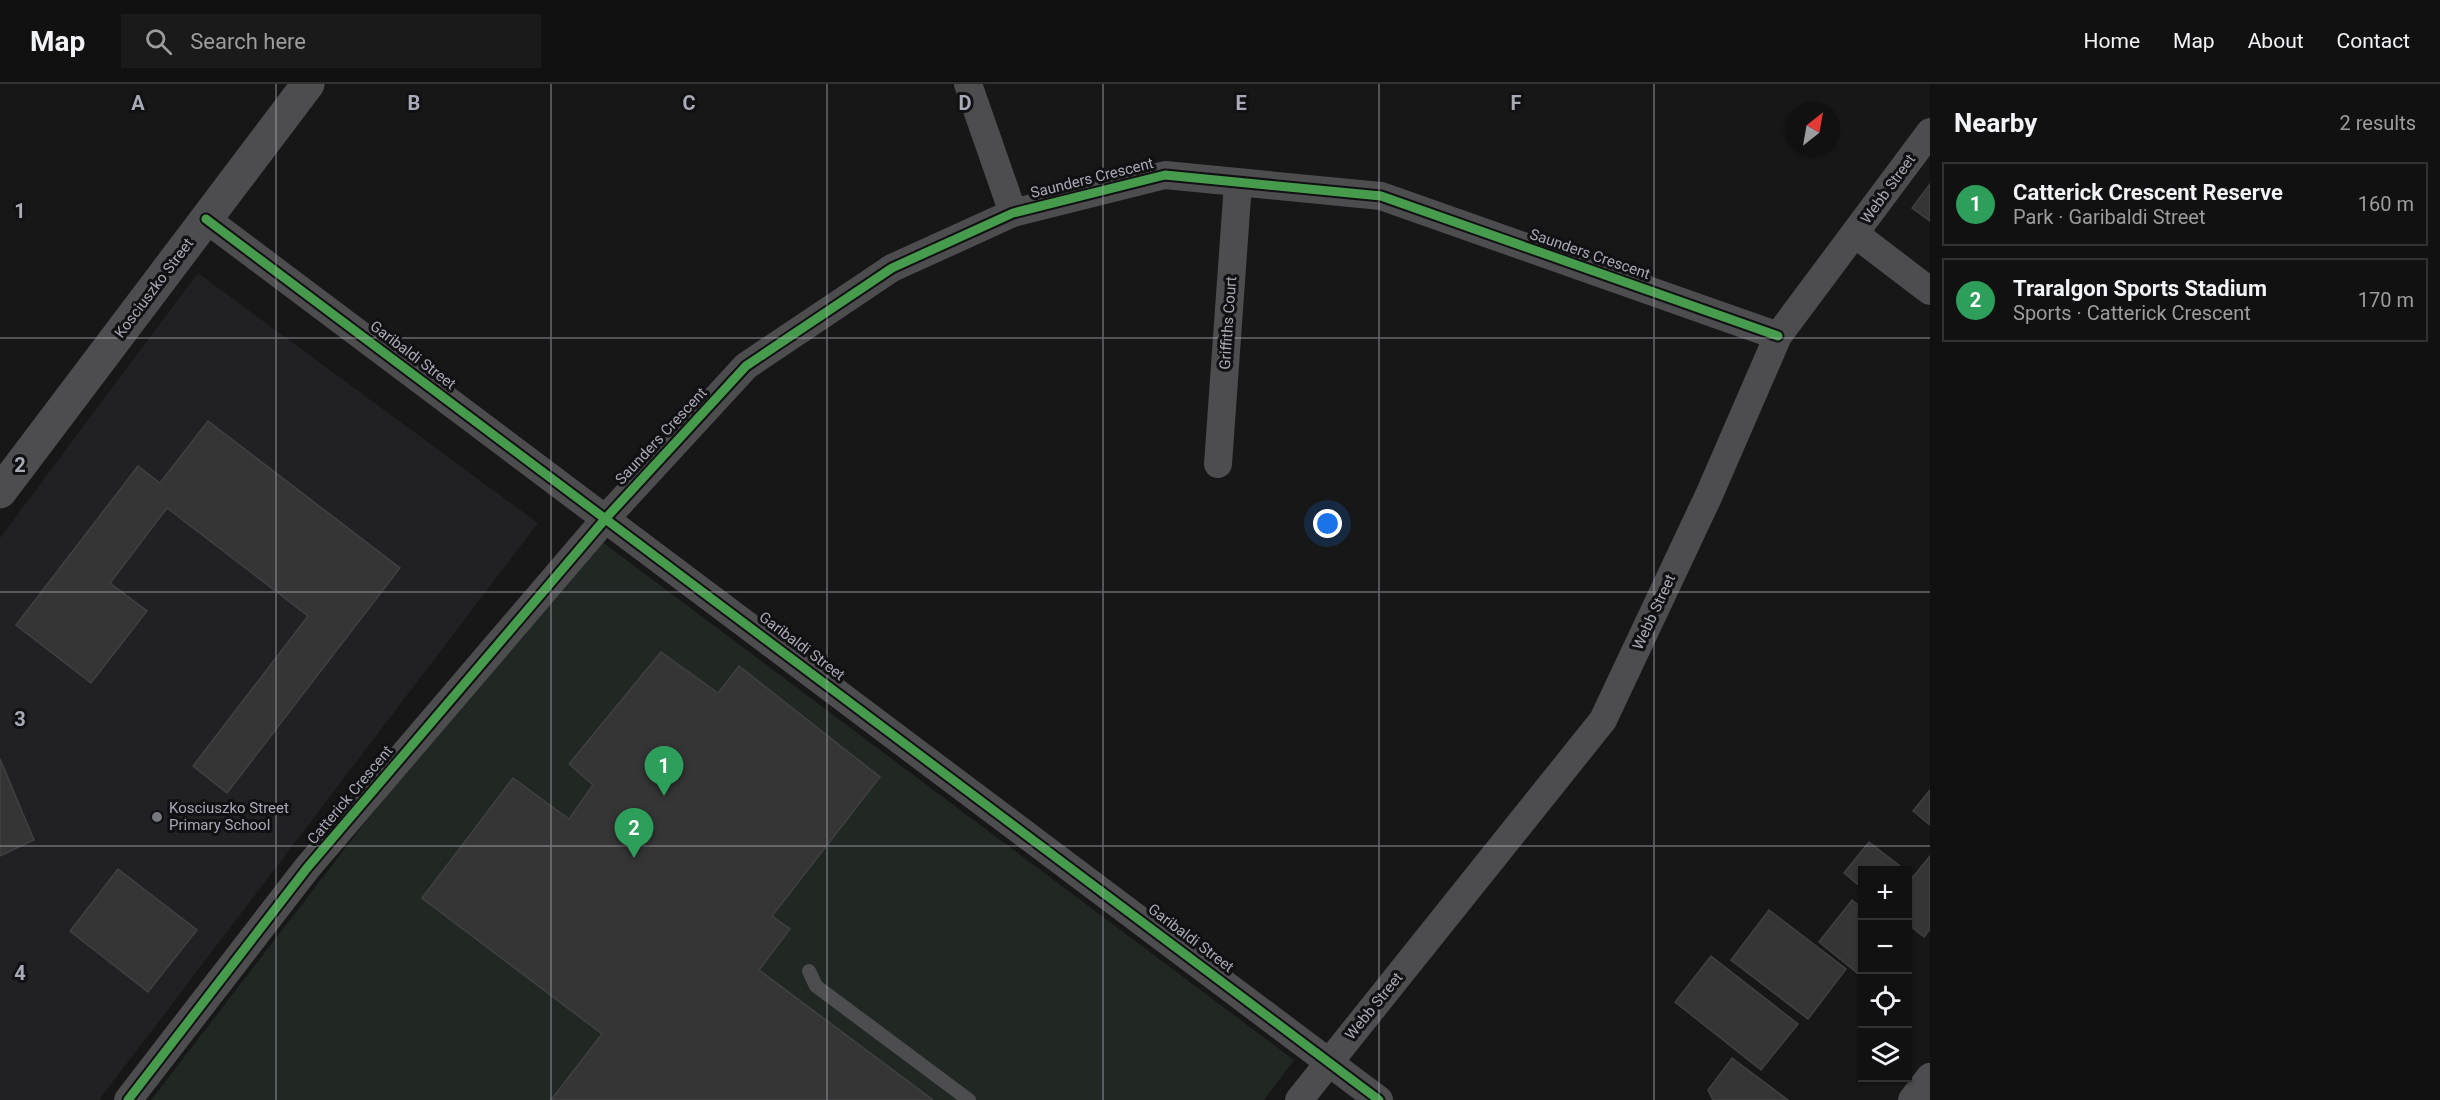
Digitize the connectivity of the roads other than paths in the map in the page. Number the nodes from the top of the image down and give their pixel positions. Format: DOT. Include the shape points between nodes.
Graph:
graph roads {
  1 [pos="308,84"];
  2 [pos="968,84"];
  3 [pos="1930,132"];
  4 [pos="1238,183"];
  5 [pos="1013,213"];
  6 [pos="206,219"];
  7 [pos="1855,234"];
  8 [pos="1930,291"];
  9 [pos="1778,336"];
  10 [pos="1218,464"];
  11 [pos="0,492"];
  12 [pos="606,518"];
  13 [pos="809,971"];
  14 [pos="1329,1061"];
  15 [pos="1930,1077"];
  16 [pos="128,1100"];
  17 [pos="969,1100"];
  18 [pos="1299,1100"];
  19 [pos="1379,1100"];
  20 [pos="1912,1100"];
  1 -- 6 [label="street, Kosciuszko Street"];
  2 -- 5 [label="street"];
  3 -- 7 [label="street, Webb Street"];
  4 -- 5 [label="street, Saunders Crescent" via="1165,175"];
  4 -- 9 [label="street, Saunders Crescent" via="1382,196"];
  4 -- 10 [label="street, Griffiths Court"];
  5 -- 12 [label="street, Saunders Crescent" via="892,268 746,366"];
  6 -- 11 [label="street, Kosciuszko Street"];
  6 -- 12 [label="street, Garibaldi Street"];
  7 -- 8 [label="street"];
  7 -- 9 [label="street, Webb Street"];
  9 -- 14 [label="street, Webb Street" via="1709,495 1603,720"];
  12 -- 14 [label="street, Garibaldi Street"];
  12 -- 16 [label="street, Catterick Crescent" via="307,868"];
  13 -- 17 [label="lane" via="816,986"];
  14 -- 18 [label="street"];
  14 -- 19 [label="street, Garibaldi Street"];
  15 -- 20 [label="street"];
}
